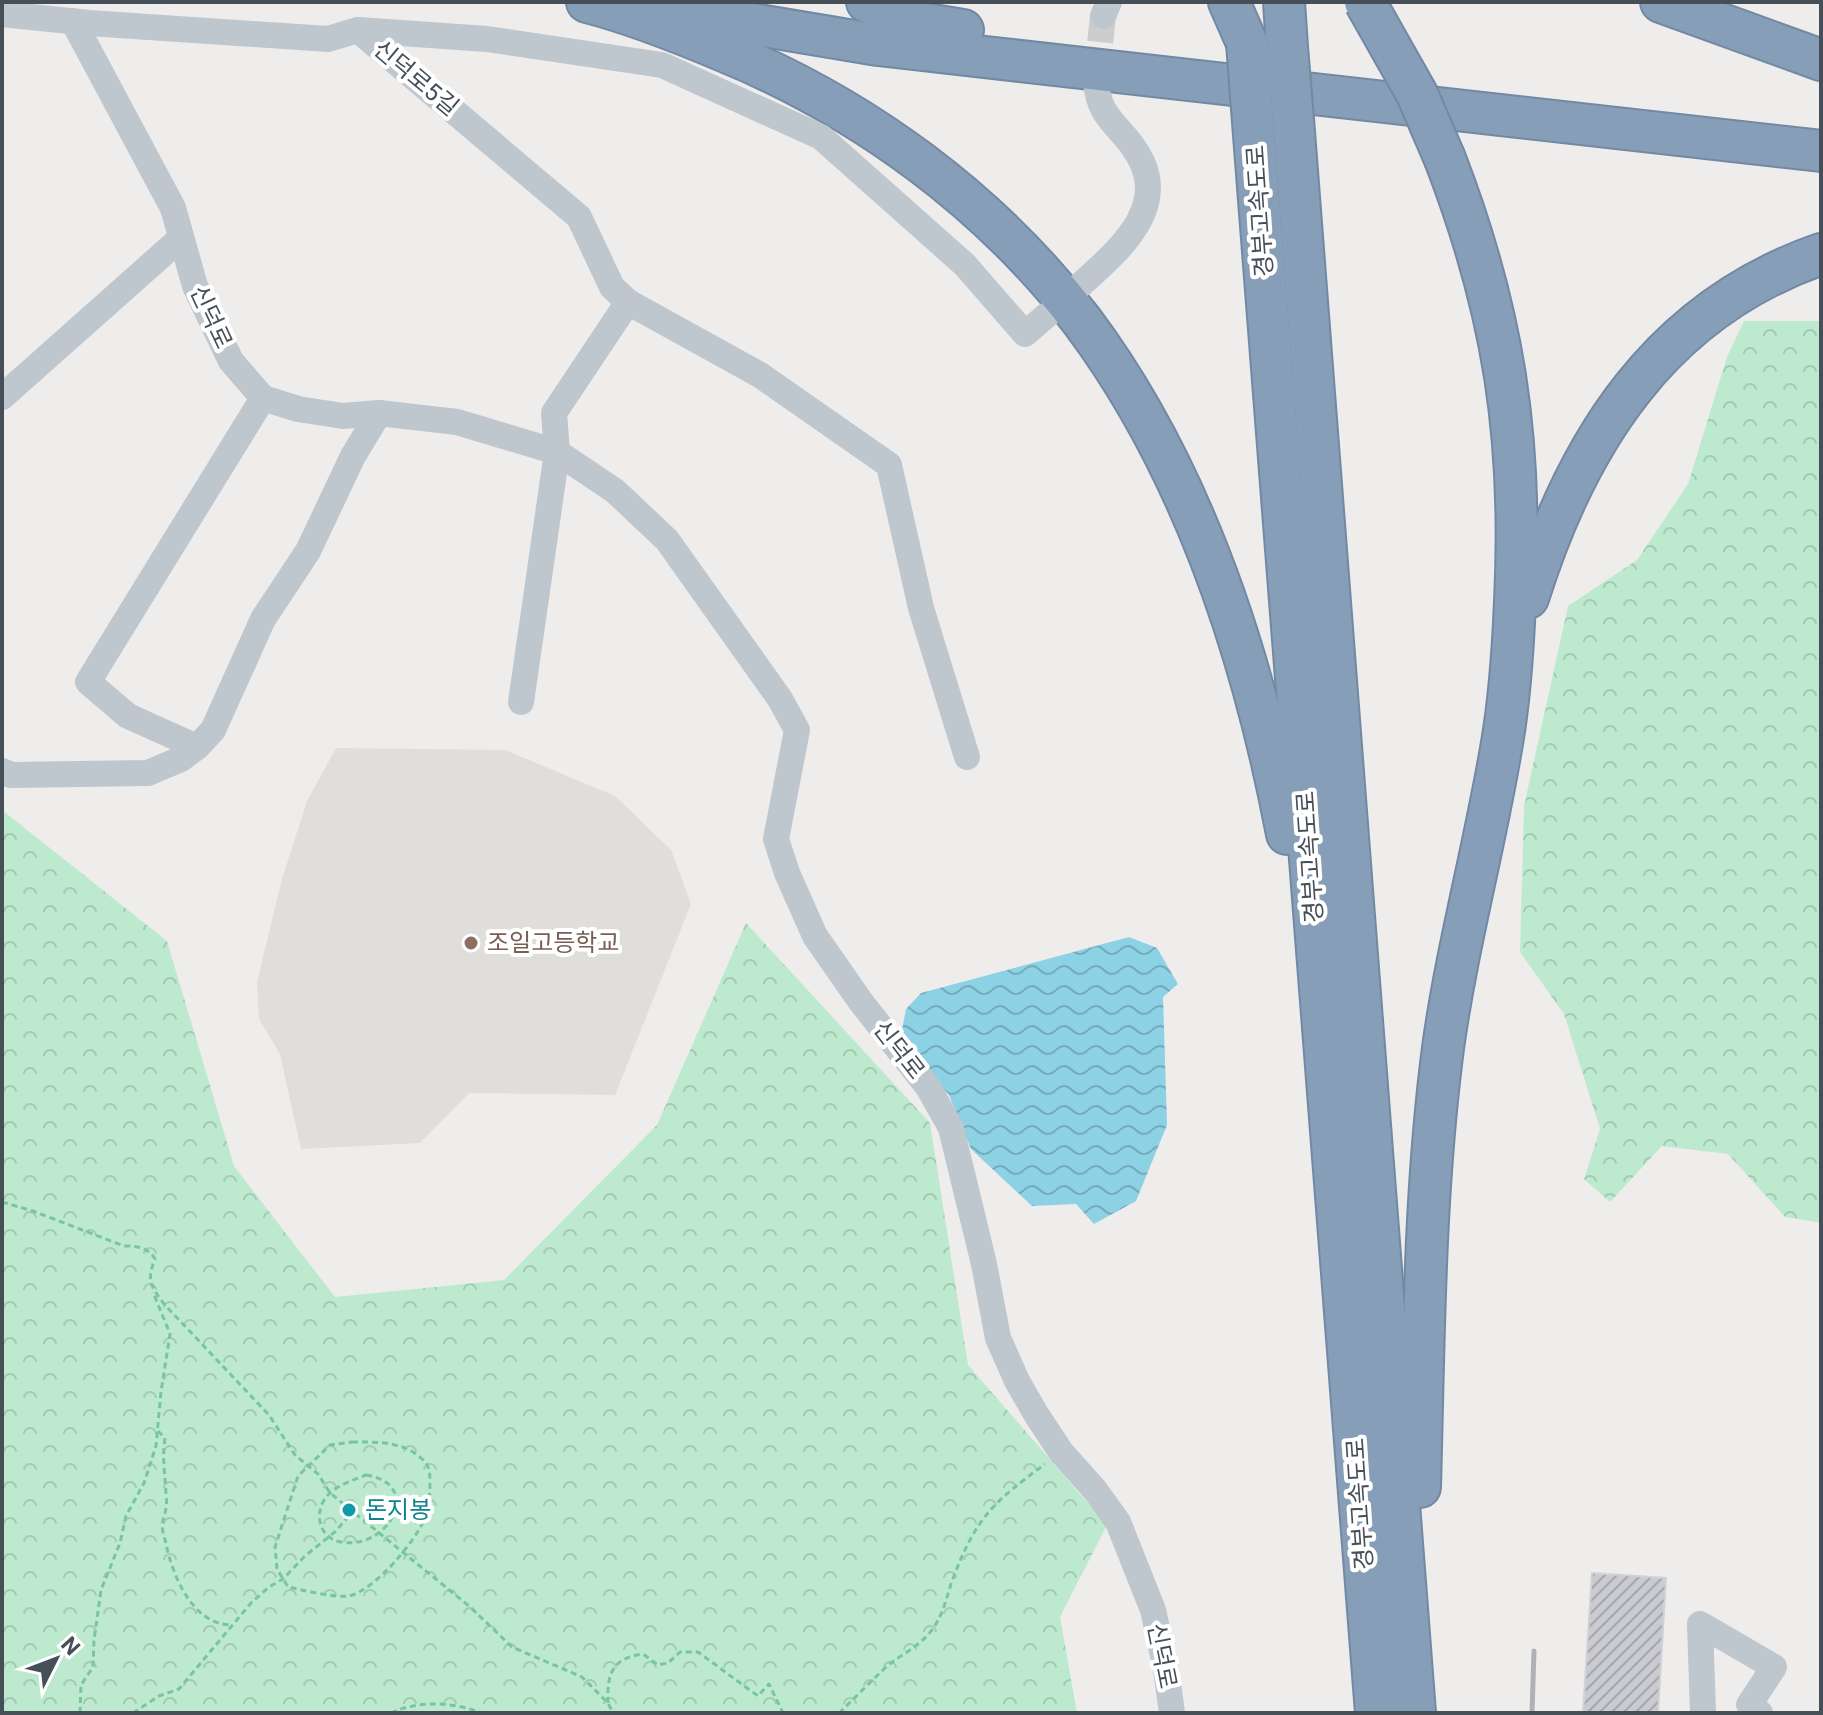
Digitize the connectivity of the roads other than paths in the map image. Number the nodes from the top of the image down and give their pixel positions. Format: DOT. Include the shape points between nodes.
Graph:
graph roads {
  1 [pos="587,2"];
  2 [pos="617,2"];
  3 [pos="867,2"];
  4 [pos="1229,2"];
  5 [pos="1244,2"];
  6 [pos="1284,2"];
  7 [pos="1365,2"];
  8 [pos="1669,5"];
  9 [pos="2,14"];
  10 [pos="73,21"];
  11 [pos="358,30"];
  12 [pos="1247,43"];
  13 [pos="1821,60"];
  14 [pos="1096,81"];
  15 [pos="1821,131"];
  16 [pos="1821,151"];
  17 [pos="181,238"];
  18 [pos="1821,254"];
  19 [pos="1077,288"];
  20 [pos="628,302"];
  21 [pos="1047,315"];
  22 [pos="2,397"];
  23 [pos="263,398"];
  24 [pos="379,413"];
  25 [pos="557,452"];
  26 [pos="1509,688"];
  27 [pos="521,702"];
  28 [pos="197,747"];
  29 [pos="967,757"];
  30 [pos="2,771"];
  31 [pos="1325,1050"];
  32 [pos="1415,1708"];
  33 [pos="1172,1713"];
  34 [pos="1376,1713"];
  35 [pos="1703,1713"];
  36 [pos="1760,1713"];
  1 -- 31 [label="highway" via="750,61 893,140 1009,241 1103,351 1171,471 1234,625 1282,806"];
  2 -- 16 [label="highway" via="878,45"];
  3 -- 15 [label="highway" via="935,27 1664,107"];
  4 -- 12 [label="highway"];
  5 -- 12 [label="highway, 경부고속도로"];
  6 -- 32 [label="highway, 경부고속도로, bridge"];
  7 -- 26 [label="highway, bridge" via="1411,83 1445,159 1486,282 1505,363 1517,487"];
  8 -- 13 [label="highway"];
  9 -- 10 [label="street"];
  10 -- 11 [label="street, 신덕로5길" via="328,39"];
  10 -- 17 [label="street, 신덕로" via="173,208"];
  11 -- 20 [label="street, 신덕로5길" via="579,217 612,287"];
  11 -- 21 [label="street" via="487,39 662,65 821,137 965,265 1025,334"];
  12 -- 31 [label="highway, 경부고속도로, bridge"];
  14 -- 19 [label="street" via="1102,108 1131,144 1148,187 1135,229"];
  17 -- 22 [label="street"];
  17 -- 23 [label="street, 신덕로" via="195,286 231,361"];
  18 -- 26 [label="highway" via="1759,281 1712,312 1658,359 1622,400 1579,470 1545,549 1519,628"];
  20 -- 25 [label="street" via="554,413"];
  20 -- 29 [label="street" via="760,375 889,465 921,608"];
  23 -- 24 [label="street, 신덕로" via="343,416"];
  23 -- 28 [label="street" via="88,682 128,716"];
  24 -- 25 [label="street, 신덕로" via="457,422"];
  24 -- 28 [label="street" via="308,551 263,619 213,730"];
  25 -- 27 [label="street"];
  25 -- 33 [label="street, 신덕로" via="615,491 667,540 797,730 776,839 787,873 815,936 928,1087 951,1128 998,1338 1017,1381 1061,1452 1118,1522 1153,1610"];
  26 -- 32 [label="highway" via="1453,988 1435,1119"];
  28 -- 30 [label="street" via="148,773"];
  31 -- 34 [label="highway, 경부고속도로"];
  35 -- 36 [label="street" via="1700,1624 1774,1667 1749,1705"];
}
